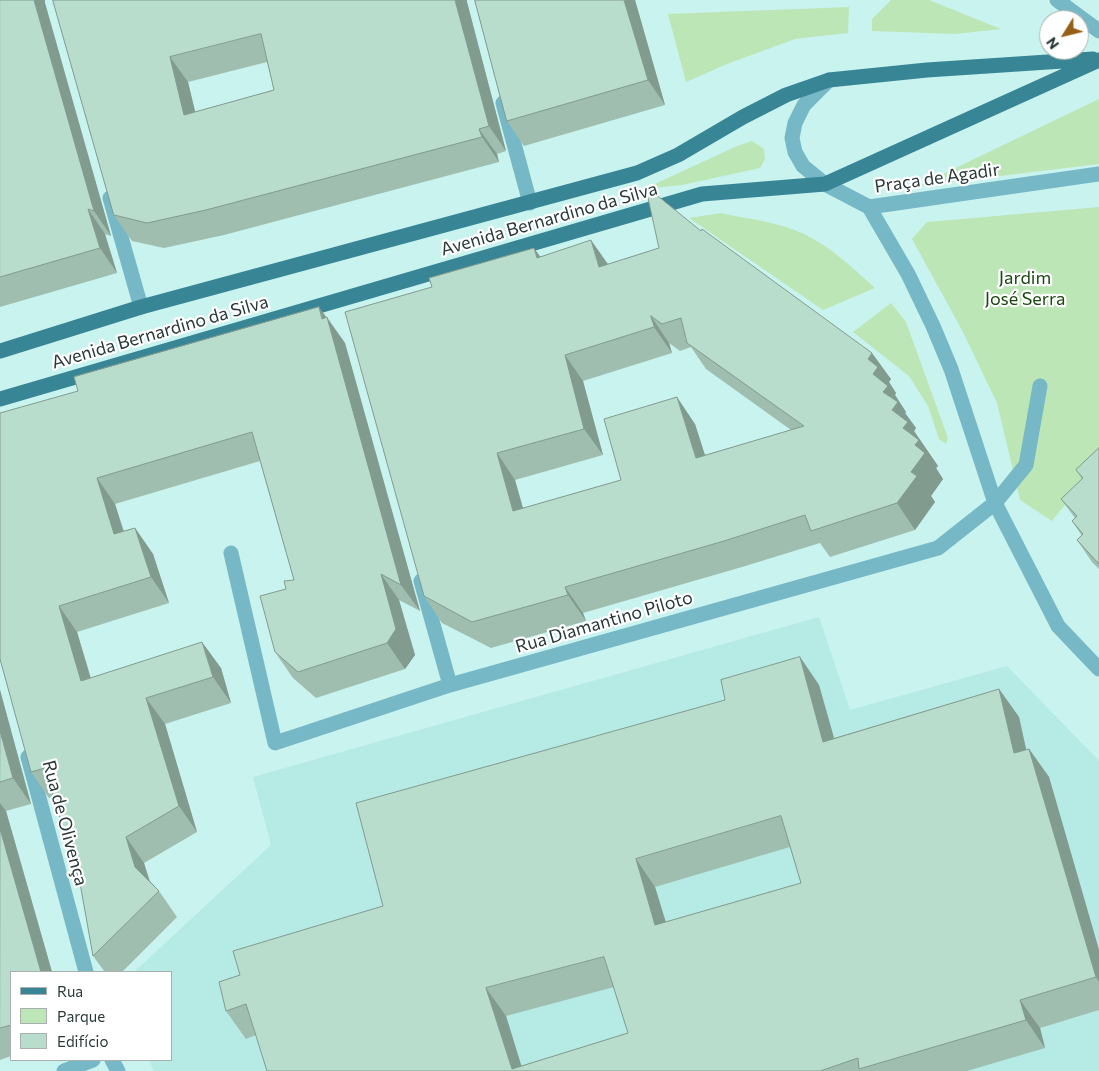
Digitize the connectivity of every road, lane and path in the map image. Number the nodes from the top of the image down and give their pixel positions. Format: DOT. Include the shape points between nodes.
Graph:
graph roads {
  1 [pos="1057,0"];
  2 [pos="1099,31"];
  3 [pos="1099,59"];
  4 [pos="829,80"];
  5 [pos="499,87"];
  6 [pos="1099,174"];
  7 [pos="825,184"];
  8 [pos="107,188"];
  9 [pos="530,203"];
  10 [pos="869,207"];
  11 [pos="342,298"];
  12 [pos="141,307"];
  13 [pos="348,317"];
  14 [pos="0,350"];
  15 [pos="1040,386"];
  16 [pos="0,399"];
  17 [pos="995,503"];
  18 [pos="231,553"];
  19 [pos="418,572"];
  20 [pos="1099,669"];
  21 [pos="450,685"];
  22 [pos="23,740"];
  23 [pos="86,971"];
  24 [pos="90,1061"];
  25 [pos="64,1071"];
  1 -- 2 [label="street"];
  3 -- 4 [label="main road, Avenida Bernardino da Silva"];
  3 -- 7 [label="main road, Avenida Bernardino da Silva"];
  4 -- 7 [label="street, Praça de Agadir" via="804,105 795,122 792,138 803,166"];
  4 -- 9 [label="main road, Avenida Bernardino da Silva" via="786,95 678,155 637,173"];
  5 -- 9 [label="street"];
  6 -- 10 [label="street, Praça de Agadir"];
  7 -- 10 [label="street, Praça de Agadir"];
  7 -- 11 [label="main road, Avenida Bernardino da Silva" via="702,194"];
  8 -- 12 [label="street"];
  9 -- 12 [label="main road, Avenida Bernardino da Silva"];
  10 -- 17 [label="street" via="908,274 933,326 951,369"];
  11 -- 13 [label="street"];
  11 -- 16 [label="main road, Avenida Bernardino da Silva"];
  12 -- 14 [label="main road, Avenida Bernardino da Silva"];
  15 -- 17 [label="street, Rua Diamantino Piloto" via="1026,465"];
  17 -- 20 [label="street" via="1058,626"];
  17 -- 21 [label="street, Rua Diamantino Piloto" via="938,548"];
  18 -- 21 [label="street, Rua Diamantino Piloto" via="275,743"];
  19 -- 21 [label="street"];
  22 -- 23 [label="street, Rua de Olivença"];
  24 -- 25 [label="street"];
}
